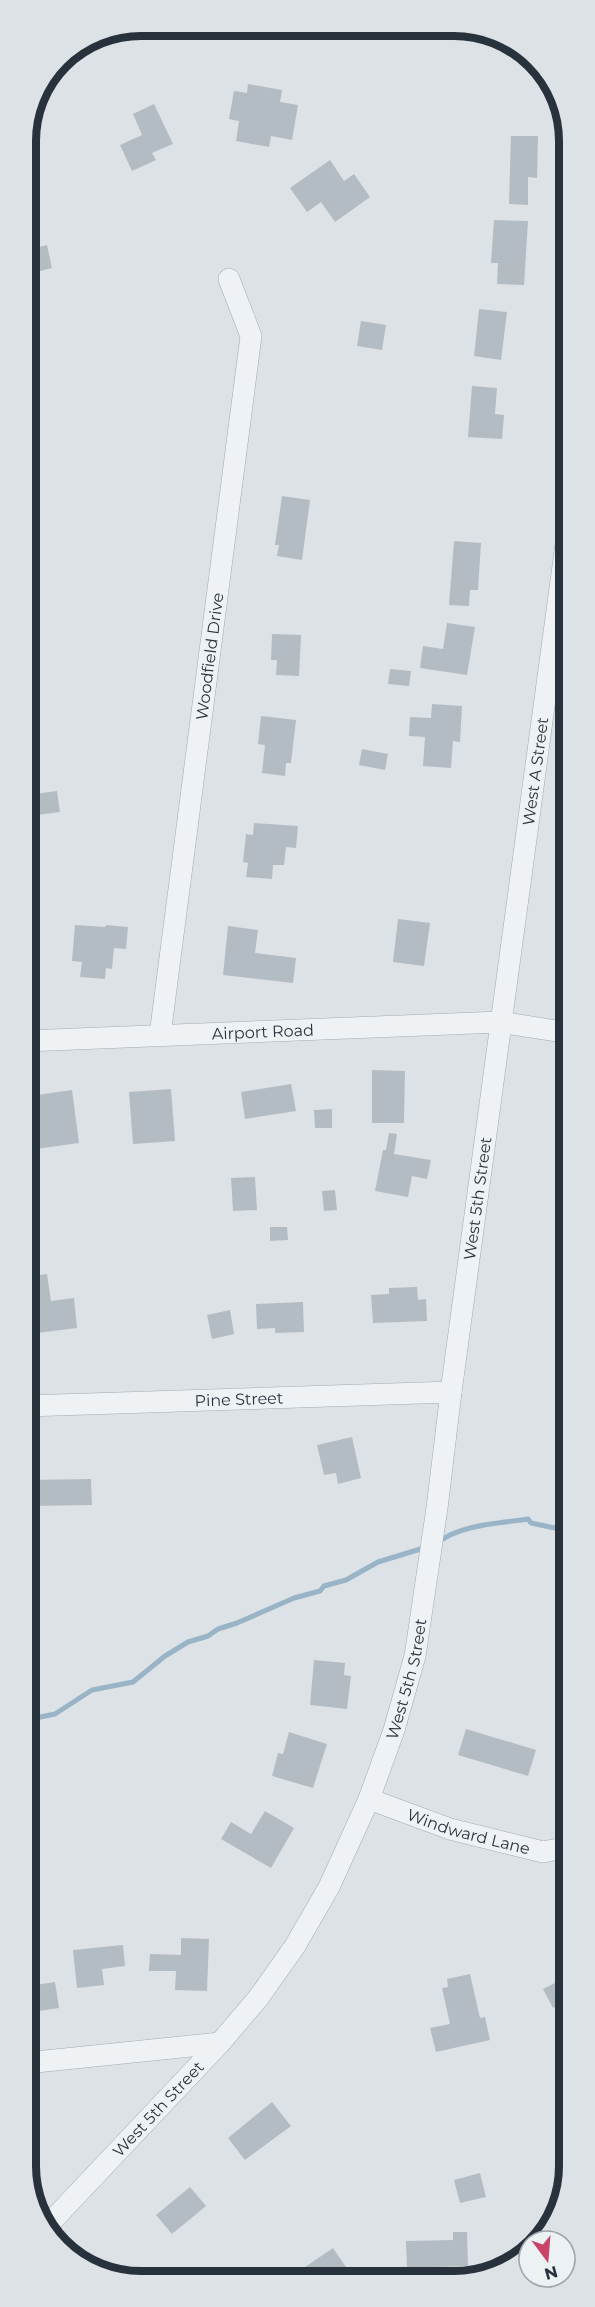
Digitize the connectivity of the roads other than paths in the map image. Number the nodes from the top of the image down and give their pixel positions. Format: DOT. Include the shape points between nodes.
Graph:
graph roads {
  1 [pos="228,279"];
  2 [pos="559,594"];
  3 [pos="500,1022"];
  4 [pos="559,1031"];
  5 [pos="160,1035"];
  6 [pos="36,1041"];
  7 [pos="450,1392"];
  8 [pos="36,1406"];
  9 [pos="369,1799"];
  10 [pos="559,1849"];
  11 [pos="220,2043"];
  12 [pos="36,2062"];
  13 [pos="52,2221"];
  1 -- 5 [label="street, Woodfield Drive" via="251,336"];
  2 -- 3 [label="street, West A Street"];
  3 -- 4 [label="street, Airport Road"];
  3 -- 5 [label="street, Airport Road"];
  3 -- 7 [label="street, West 5th Street"];
  5 -- 6 [label="street, Airport Road"];
  7 -- 8 [label="street, Pine Street"];
  7 -- 9 [label="street, West 5th Street" via="415,1656"];
  9 -- 10 [label="street, Windward Lane" via="450,1829 543,1852"];
  9 -- 11 [label="street, West 5th Street" via="329,1887 295,1946 260,1997"];
  11 -- 12 [label="street"];
  11 -- 13 [label="street, West 5th Street"];
}
